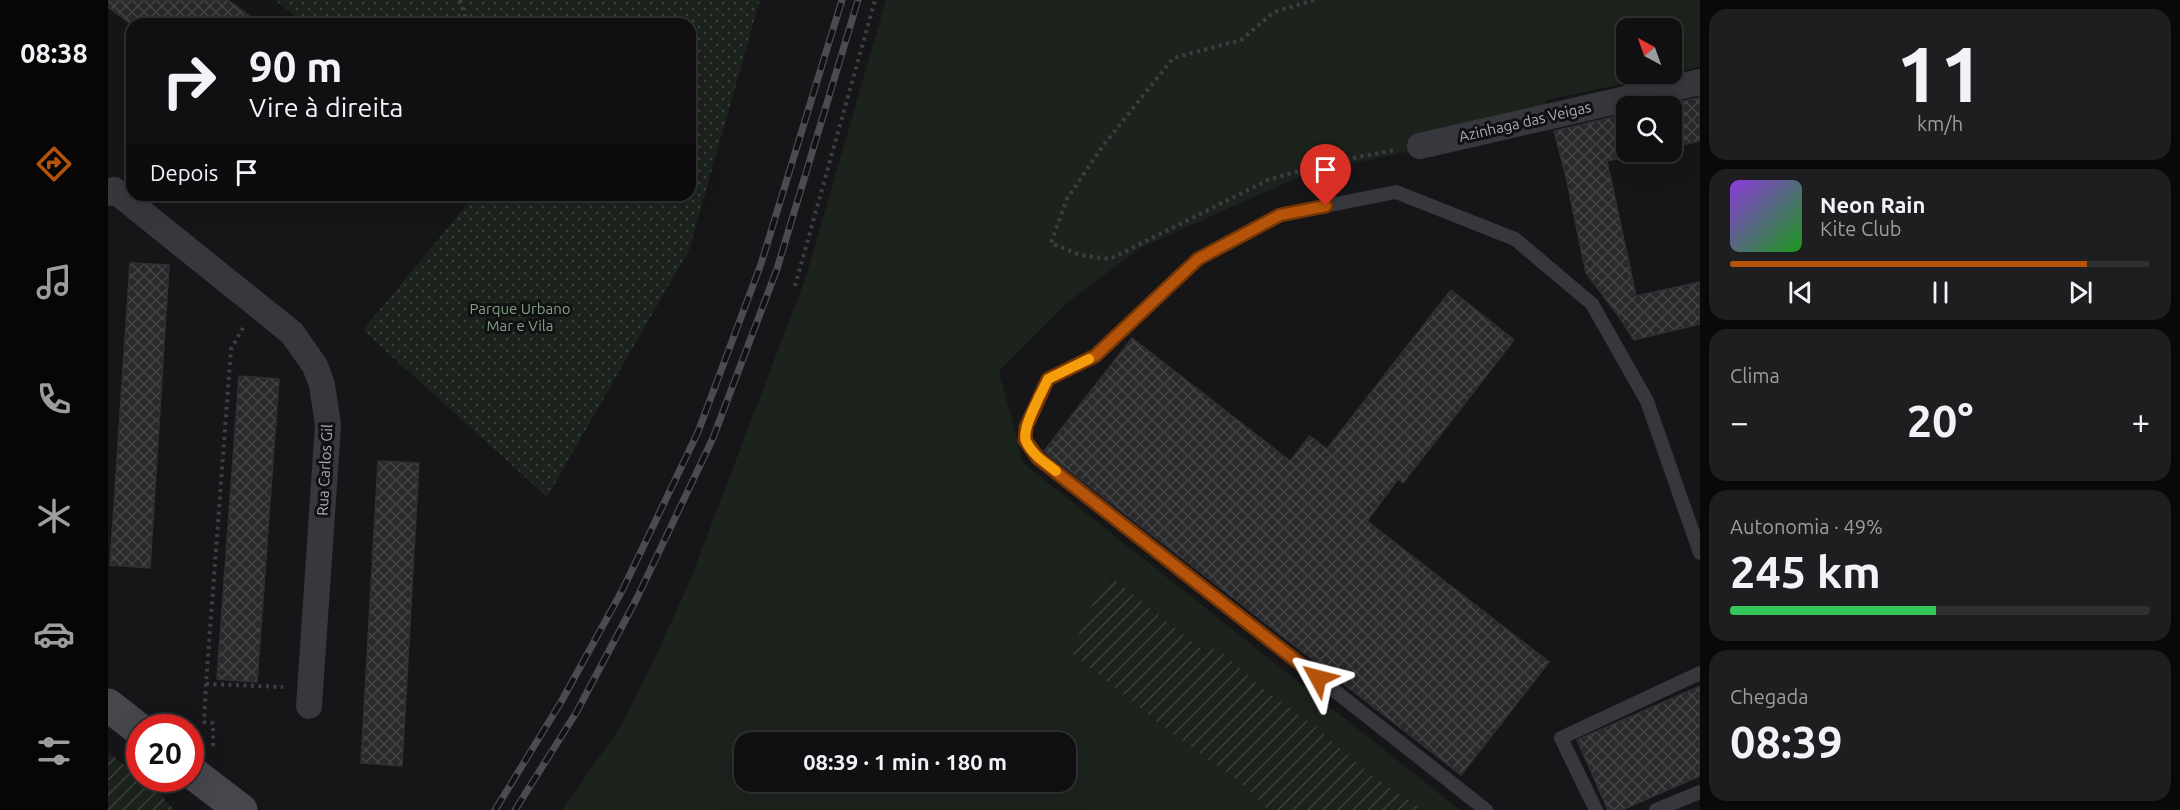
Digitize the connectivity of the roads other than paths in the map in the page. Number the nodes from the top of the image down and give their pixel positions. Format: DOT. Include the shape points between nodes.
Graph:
graph roads {
  1 [pos="1700,82"];
  2 [pos="1420,146"];
  3 [pos="110,188"];
  4 [pos="126,201"];
  5 [pos="126,201"];
  6 [pos="1700,553"];
  7 [pos="1700,673"];
  8 [pos="309,697"];
  9 [pos="108,705"];
  10 [pos="126,719"];
  11 [pos="204,782"];
  12 [pos="1700,792"];
  13 [pos="241,810"];
  14 [pos="1486,810"];
  15 [pos="1596,810"];
  16 [pos="1656,810"];
  1 -- 2 [label="street, Azinhaga das Veigas"];
  3 -- 4 [label="street, Rua Carlos Gil"];
  5 -- 8 [label="street, Rua Carlos Gil" via="292,333 319,376 328,425"];
  6 -- 14 [label="lane" via="1647,401 1592,304 1515,239 1396,192 1280,215 1198,259 1095,356 1048,379 1026,427 1025,440 1038,458"];
  7 -- 15 [label="lane" via="1561,738"];
  9 -- 10 [label="street"];
  11 -- 13 [label="street"];
  12 -- 16 [label="lane"];
}
